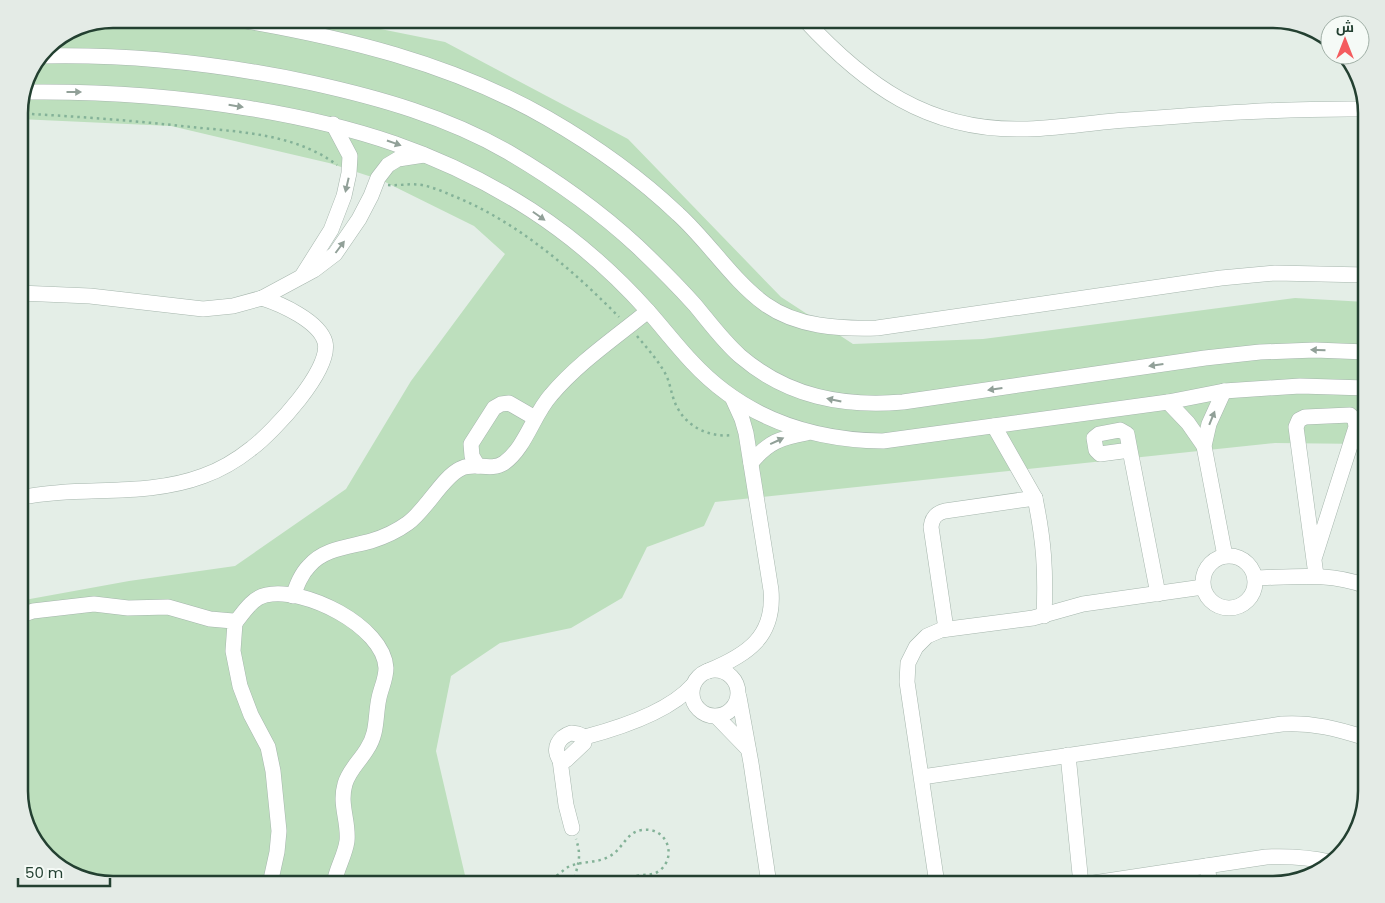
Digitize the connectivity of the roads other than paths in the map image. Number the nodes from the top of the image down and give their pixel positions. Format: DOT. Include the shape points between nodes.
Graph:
graph roads {
  1 [pos="281,28"];
  2 [pos="813,28"];
  3 [pos="49,56"];
  4 [pos="30,92"];
  5 [pos="1358,109"];
  6 [pos="333,124"];
  7 [pos="426,155"];
  8 [pos="1358,275"];
  9 [pos="298,278"];
  10 [pos="28,293"];
  11 [pos="262,298"];
  12 [pos="648,311"];
  13 [pos="295,312"];
  14 [pos="1358,352"];
  15 [pos="1358,388"];
  16 [pos="1224,391"];
  17 [pos="732,397"];
  18 [pos="1168,402"];
  19 [pos="535,418"];
  20 [pos="994,426"];
  21 [pos="810,433"];
  22 [pos="1204,446"];
  23 [pos="1130,450"];
  24 [pos="751,464"];
  25 [pos="478,466"];
  26 [pos="28,496"];
  27 [pos="1035,498"];
  28 [pos="1225,556"];
  29 [pos="1314,559"];
  30 [pos="1316,575"];
  31 [pos="1255,578"];
  32 [pos="1358,583"];
  33 [pos="1203,587"];
  34 [pos="1158,594"];
  35 [pos="293,596"];
  36 [pos="28,613"];
  37 [pos="1044,616"];
  38 [pos="235,623"];
  39 [pos="946,629"];
  40 [pos="746,652"];
  41 [pos="708,671"];
  42 [pos="694,685"];
  43 [pos="738,692"];
  44 [pos="667,706"];
  45 [pos="698,709"];
  46 [pos="717,717"];
  47 [pos="1358,735"];
  48 [pos="749,750"];
  49 [pos="1068,755"];
  50 [pos="922,777"];
  51 [pos="572,828"];
  52 [pos="1321,860"];
  53 [pos="1207,866"];
  54 [pos="272,876"];
  55 [pos="336,876"];
  56 [pos="768,876"];
  57 [pos="936,876"];
  58 [pos="1080,876"];
  59 [pos="1140,876"];
  60 [pos="1209,876"];
  1 -- 8 [label="street" via="401,56 468,80 529,108 612,160 651,190 689,224 764,303 786,315 821,326 849,329 900,325 1187,282 1275,273"];
  2 -- 5 [label="street" via="855,68 897,99 952,121 982,128 1022,129 1206,114"];
  14 -- 3 [label="street, one-way" via="1260,352 1195,359 904,402 874,404 817,396 790,387 741,356 666,274 605,218 537,170 473,134 387,102 280,76 172,61"];
  4 -- 6 [label="street, one-way" via="86,92 195,100"];
  6 -- 7 [label="street, one-way"];
  6 -- 9 [label="street, one-way" via="350,156 344,196 331,230"];
  9 -- 7 [label="street, one-way" via="335,254 359,220 380,173 393,162"];
  7 -- 12 [label="street, one-way" via="468,174 532,211 591,256"];
  9 -- 11 [label="street"];
  9 -- 13 [label="street"];
  10 -- 11 [label="street" via="90,296 203,309 233,306"];
  11 -- 13 [label="street"];
  12 -- 17 [label="street" via="693,364"];
  12 -- 19 [label="street" via="574,371"];
  13 -- 26 [label="street" via="318,330 326,350 325,357 309,385 267,436 236,459 203,476 166,486 52,492"];
  15 -- 16 [label="street" via="1300,386"];
  16 -- 18 [label="street"];
  22 -- 16 [label="street, one-way" via="1209,424"];
  17 -- 21 [label="street" via="770,418"];
  17 -- 24 [label="street" via="746,433"];
  18 -- 20 [label="street"];
  18 -- 22 [label="street" via="1188,422"];
  19 -- 25 [label="street" via="508,459 497,466"];
  19 -- 25 [label="street" via="509,404 494,408 471,444 472,456"];
  20 -- 21 [label="street" via="883,441"];
  20 -- 27 [label="street"];
  24 -- 21 [label="street, one-way" via="773,442"];
  22 -- 28 [label="street"];
  23 -- 34 [label="street"];
  24 -- 40 [label="street" via="772,600 765,629"];
  25 -- 35 [label="street" via="457,470 418,515 397,530 318,558 303,573"];
  27 -- 37 [label="street" via="1045,566"];
  27 -- 39 [label="street" via="945,511 933,518 931,527"];
  28 -- 31 [label="street" via="1238,558 1250,565"];
  28 -- 33 [label="street" via="1212,562 1204,573"];
  29 -- 29 [label="street" via="1296,427 1305,417 1350,415 1356,427"];
  29 -- 30 [label="street"];
  30 -- 31 [label="street"];
  30 -- 32 [label="street"];
  31 -- 33 [label="street" via="1254,591 1246,603 1234,608 1220,607 1209,599"];
  33 -- 34 [label="street"];
  34 -- 37 [label="street" via="1083,604"];
  35 -- 38 [label="street" via="265,595 250,605"];
  35 -- 55 [label="street" via="326,605 359,627 377,645 386,669 376,730 368,749 350,771 343,791 347,839"];
  36 -- 38 [label="street" via="94,604 128,608 168,607"];
  37 -- 39 [label="street"];
  38 -- 54 [label="street" via="233,650 240,686 268,747 273,771 279,837"];
  39 -- 50 [label="street" via="927,636 916,647 907,672"];
  40 -- 41 [label="street"];
  40 -- 43 [label="street" via="740,669"];
  41 -- 42 [label="street"];
  41 -- 43 [label="street" via="726,672 734,678"];
  42 -- 44 [label="street"];
  42 -- 45 [label="street" via="692,694"];
  43 -- 46 [label="street" via="735,706 727,714"];
  43 -- 48 [label="street"];
  44 -- 45 [label="street"];
  44 -- 51 [label="street" via="616,728 585,737 571,733 564,735 556,746 556,754 560,760"];
  45 -- 46 [label="street"];
  46 -- 48 [label="street"];
  47 -- 49 [label="street" via="1329,726 1290,723"];
  48 -- 56 [label="street"];
  49 -- 50 [label="street"];
  49 -- 58 [label="street"];
  50 -- 57 [label="street"];
  52 -- 53 [label="street" via="1266,857"];
  53 -- 59 [label="street"];
  53 -- 60 [label="street"];
}
